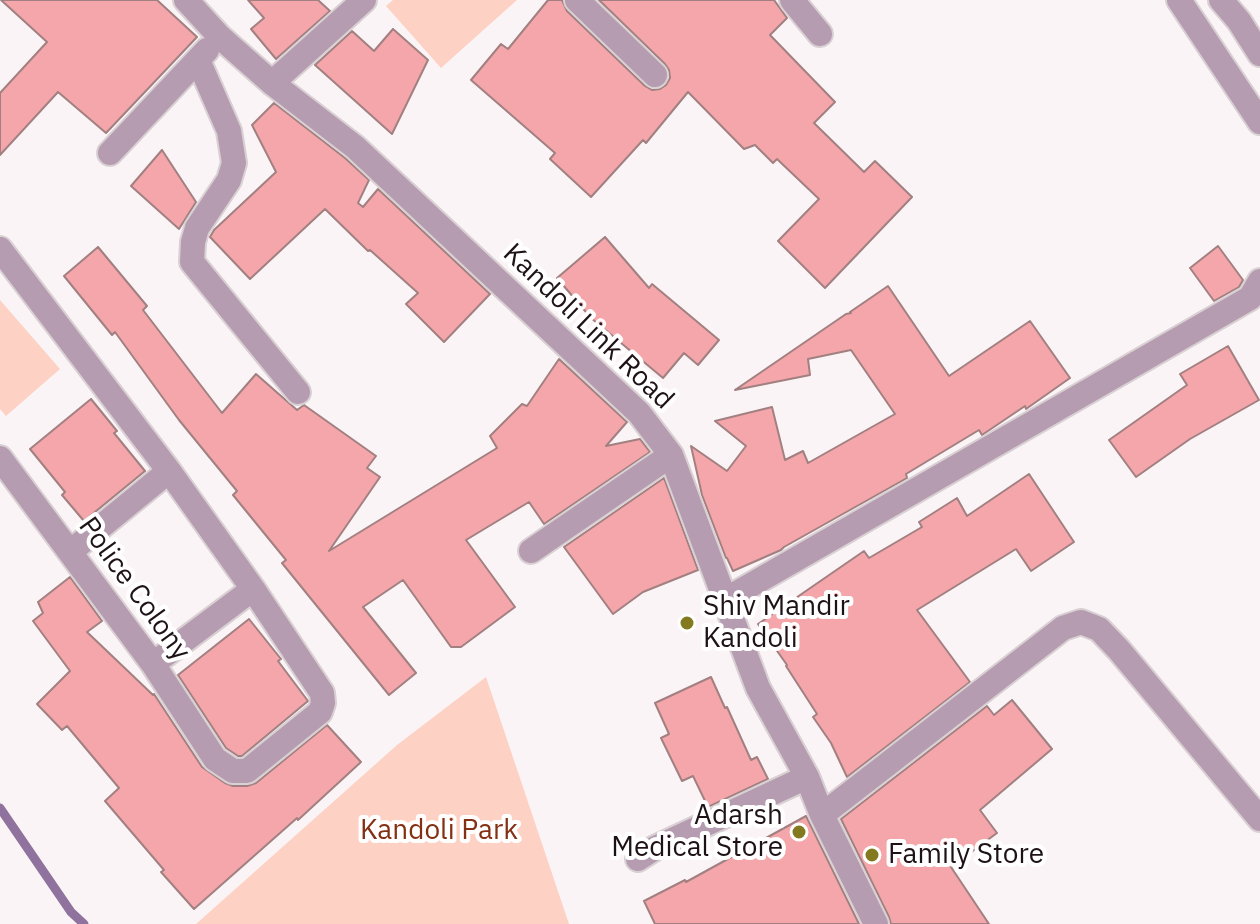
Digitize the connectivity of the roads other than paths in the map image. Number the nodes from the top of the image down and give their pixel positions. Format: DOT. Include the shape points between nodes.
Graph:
graph roads {
  1 [pos="186,0"];
  2 [pos="364,0"];
  3 [pos="577,0"];
  4 [pos="792,0"];
  5 [pos="1179,0"];
  6 [pos="1221,0"];
  7 [pos="820,34"];
  8 [pos="220,37"];
  9 [pos="1260,54"];
  10 [pos="198,60"];
  11 [pos="655,75"];
  12 [pos="272,83"];
  13 [pos="1260,122"];
  14 [pos="110,153"];
  15 [pos="2,256"];
  16 [pos="1258,291"];
  17 [pos="298,392"];
  18 [pos="671,455"];
  19 [pos="0,458"];
  20 [pos="169,471"];
  21 [pos="531,551"];
  22 [pos="70,552"];
  23 [pos="253,589"];
  24 [pos="725,600"];
  25 [pos="153,664"];
  26 [pos="807,777"];
  27 [pos="822,815"];
  28 [pos="1260,819"];
  29 [pos="638,859"];
  30 [pos="876,924"];
  1 -- 8 [label="street, Kandoli Link Road"];
  2 -- 12 [label="street"];
  3 -- 11 [label="street"];
  4 -- 7 [label="street"];
  5 -- 13 [label="street"];
  6 -- 9 [label="street"];
  8 -- 10 [label="street"];
  8 -- 12 [label="street, Kandoli Link Road"];
  10 -- 14 [label="street"];
  10 -- 17 [label="street" via="229,131 234,163 229,180 197,228 192,262"];
  12 -- 18 [label="street, Kandoli Link Road" via="355,147 639,413"];
  15 -- 20 [label="street"];
  16 -- 24 [label="street"];
  18 -- 21 [label="street"];
  18 -- 24 [label="street, Kandoli Link Road"];
  19 -- 22 [label="street, Police Colony"];
  20 -- 22 [label="street"];
  20 -- 23 [label="street"];
  22 -- 25 [label="street, Police Colony"];
  23 -- 25 [label="street"];
  23 -- 25 [label="street, Police Colony" via="318,686 323,703 320,712 247,771 233,771 215,759"];
  24 -- 26 [label="street, Kandoli Link Road" via="758,688"];
  26 -- 27 [label="street, Kandoli Link Road"];
  26 -- 29 [label="street"];
  27 -- 28 [label="street" via="1063,628 1081,622 1099,629 1119,650"];
  27 -- 30 [label="street, Kandoli Link Road"];
}
